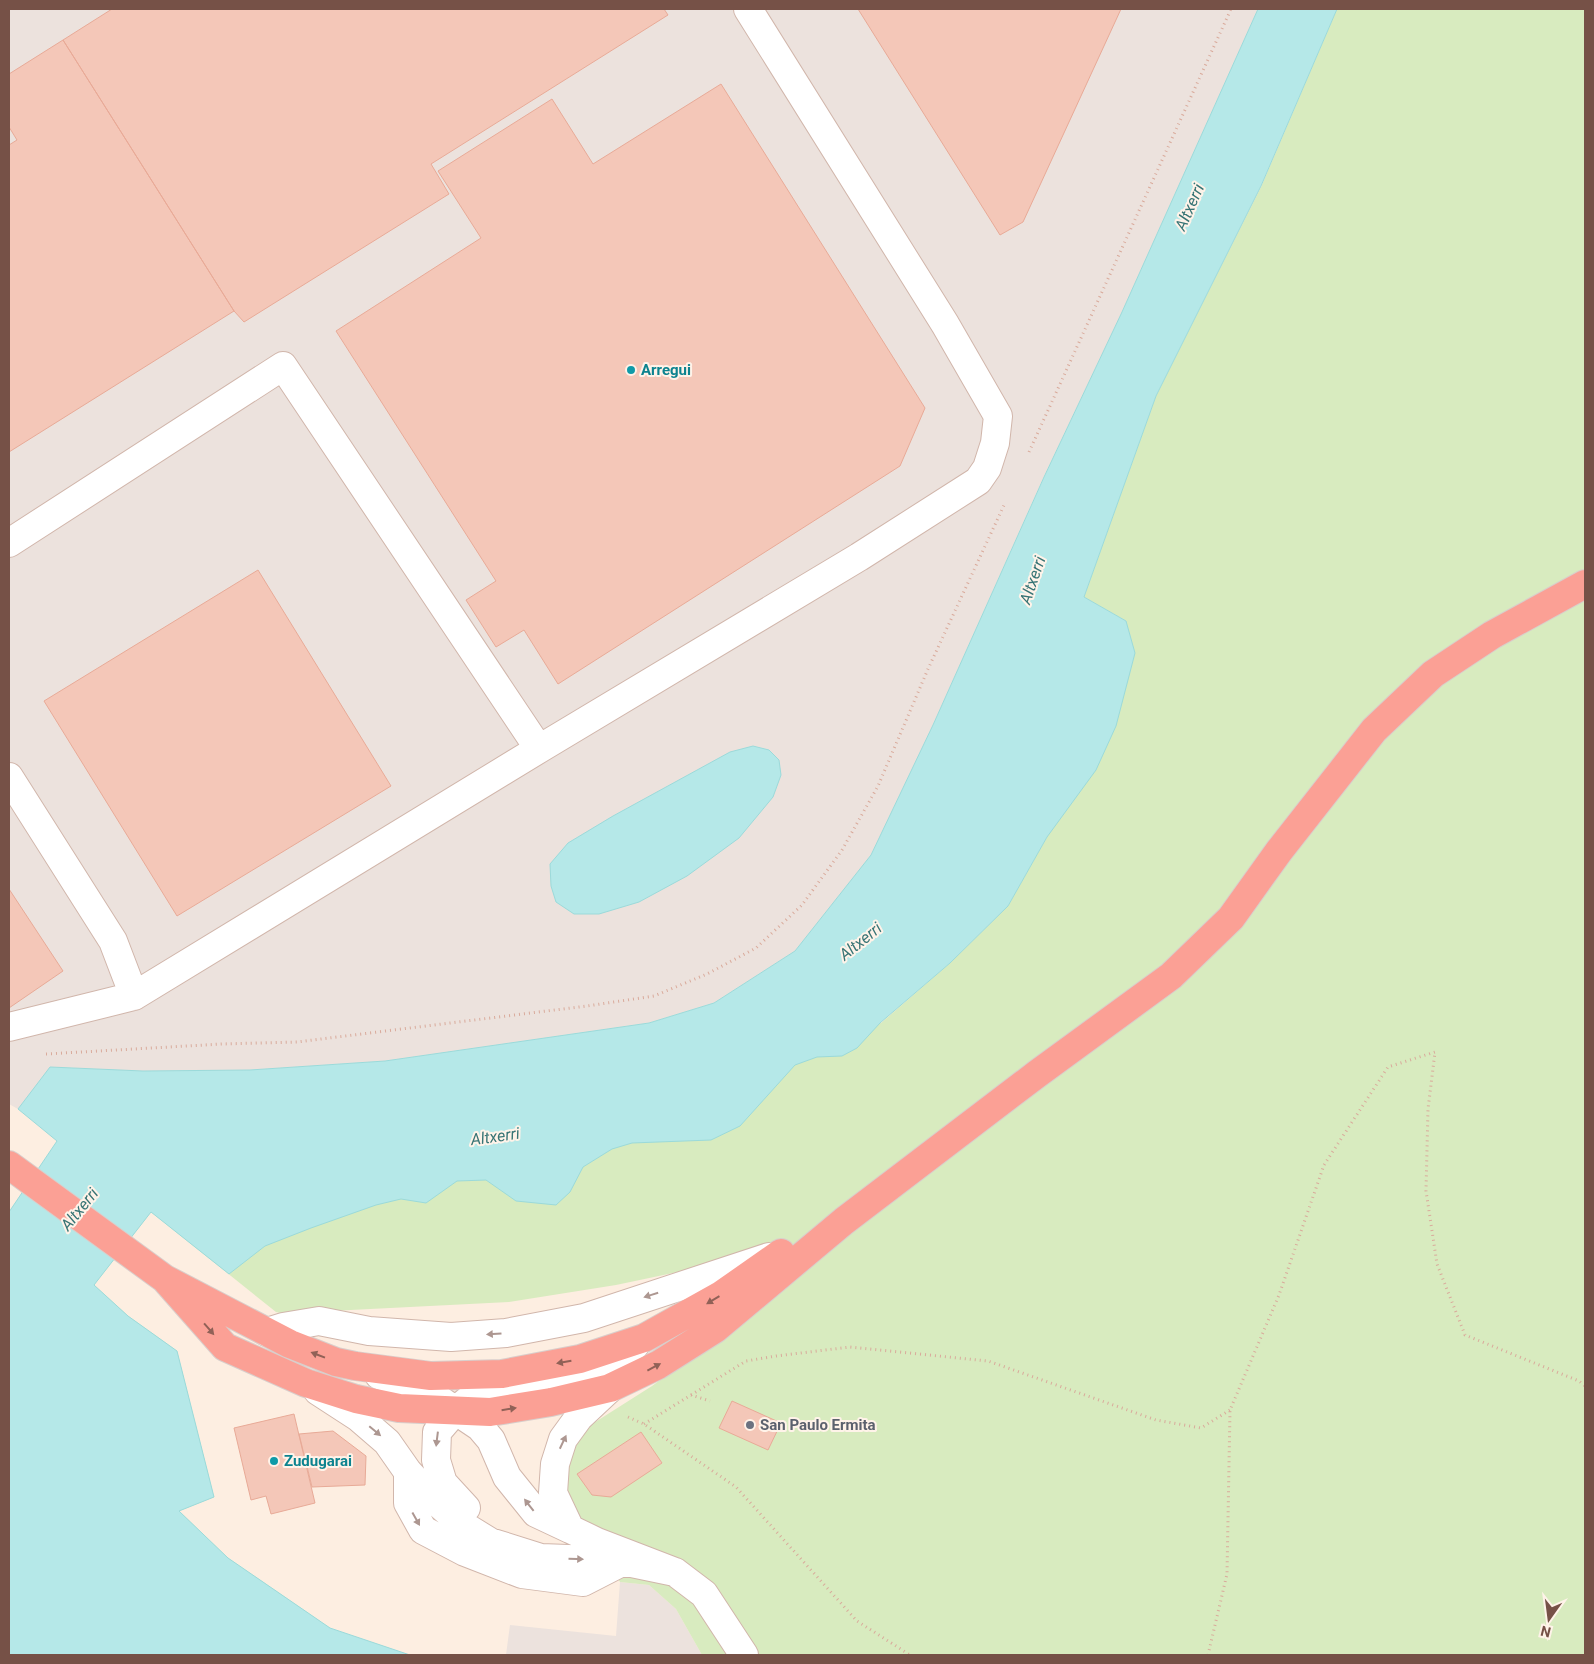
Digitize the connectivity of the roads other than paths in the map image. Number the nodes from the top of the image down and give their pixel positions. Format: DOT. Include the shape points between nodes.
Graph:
graph roads {
  1 [pos="748,9"];
  2 [pos="9,543"];
  3 [pos="1585,584"];
  4 [pos="539,749"];
  5 [pos="9,776"];
  6 [pos="134,996"];
  7 [pos="9,1027"];
  8 [pos="9,1166"];
  9 [pos="844,1221"];
  10 [pos="780,1253"];
  11 [pos="165,1279"];
  12 [pos="266,1332"];
  13 [pos="644,1338"];
  14 [pos="355,1366"];
  15 [pos="306,1383"];
  16 [pos="604,1395"];
  17 [pos="456,1411"];
  18 [pos="408,1472"];
  19 [pos="570,1530"];
  20 [pos="541,1558"];
  21 [pos="622,1561"];
  22 [pos="675,1572"];
  23 [pos="744,1655"];
  1 -- 4 [label="street" via="945,324 998,416 995,443 987,468 978,481"];
  2 -- 4 [label="street" via="283,366"];
  3 -- 9 [label="highway" via="1492,635 1433,674 1374,730 1231,918 1171,976 1036,1074"];
  4 -- 6 [label="street"];
  5 -- 6 [label="street" via="113,941"];
  6 -- 7 [label="street"];
  8 -- 11 [label="highway"];
  9 -- 10 [label="highway"];
  16 -- 9 [label="highway, one-way" via="715,1329"];
  10 -- 12 [label="street, one-way" via="584,1318 506,1333 451,1337 369,1331 319,1321"];
  10 -- 13 [label="highway, one-way" via="721,1295"];
  11 -- 12 [label="highway"];
  11 -- 15 [label="highway, one-way" via="225,1347"];
  14 -- 12 [label="highway, one-way" via="336,1362"];
  13 -- 14 [label="highway, one-way" via="580,1360 502,1374 431,1376"];
  13 -- 17 [label="street" via="593,1373 561,1383 471,1398"];
  14 -- 17 [label="street" via="428,1392"];
  15 -- 17 [label="highway" via="399,1408"];
  15 -- 18 [label="street, one-way" via="358,1417 387,1442"];
  17 -- 16 [label="highway, one-way" via="490,1412"];
  19 -- 16 [label="street, one-way" via="553,1493 555,1464 563,1439 579,1417"];
  19 -- 17 [label="street, one-way" via="536,1514 507,1478 491,1440 480,1427"];
  17 -- 20 [label="street, one-way" via="437,1432 436,1460 442,1483 472,1514 497,1533"];
  18 -- 20 [label="street" via="464,1526 490,1542"];
  18 -- 21 [label="street, one-way" via="408,1503 423,1530 465,1552 522,1574 583,1582"];
  19 -- 22 [label="street"];
  20 -- 21 [label="street, one-way"];
  21 -- 22 [label="street"];
  22 -- 23 [label="street" via="704,1594"];
}
